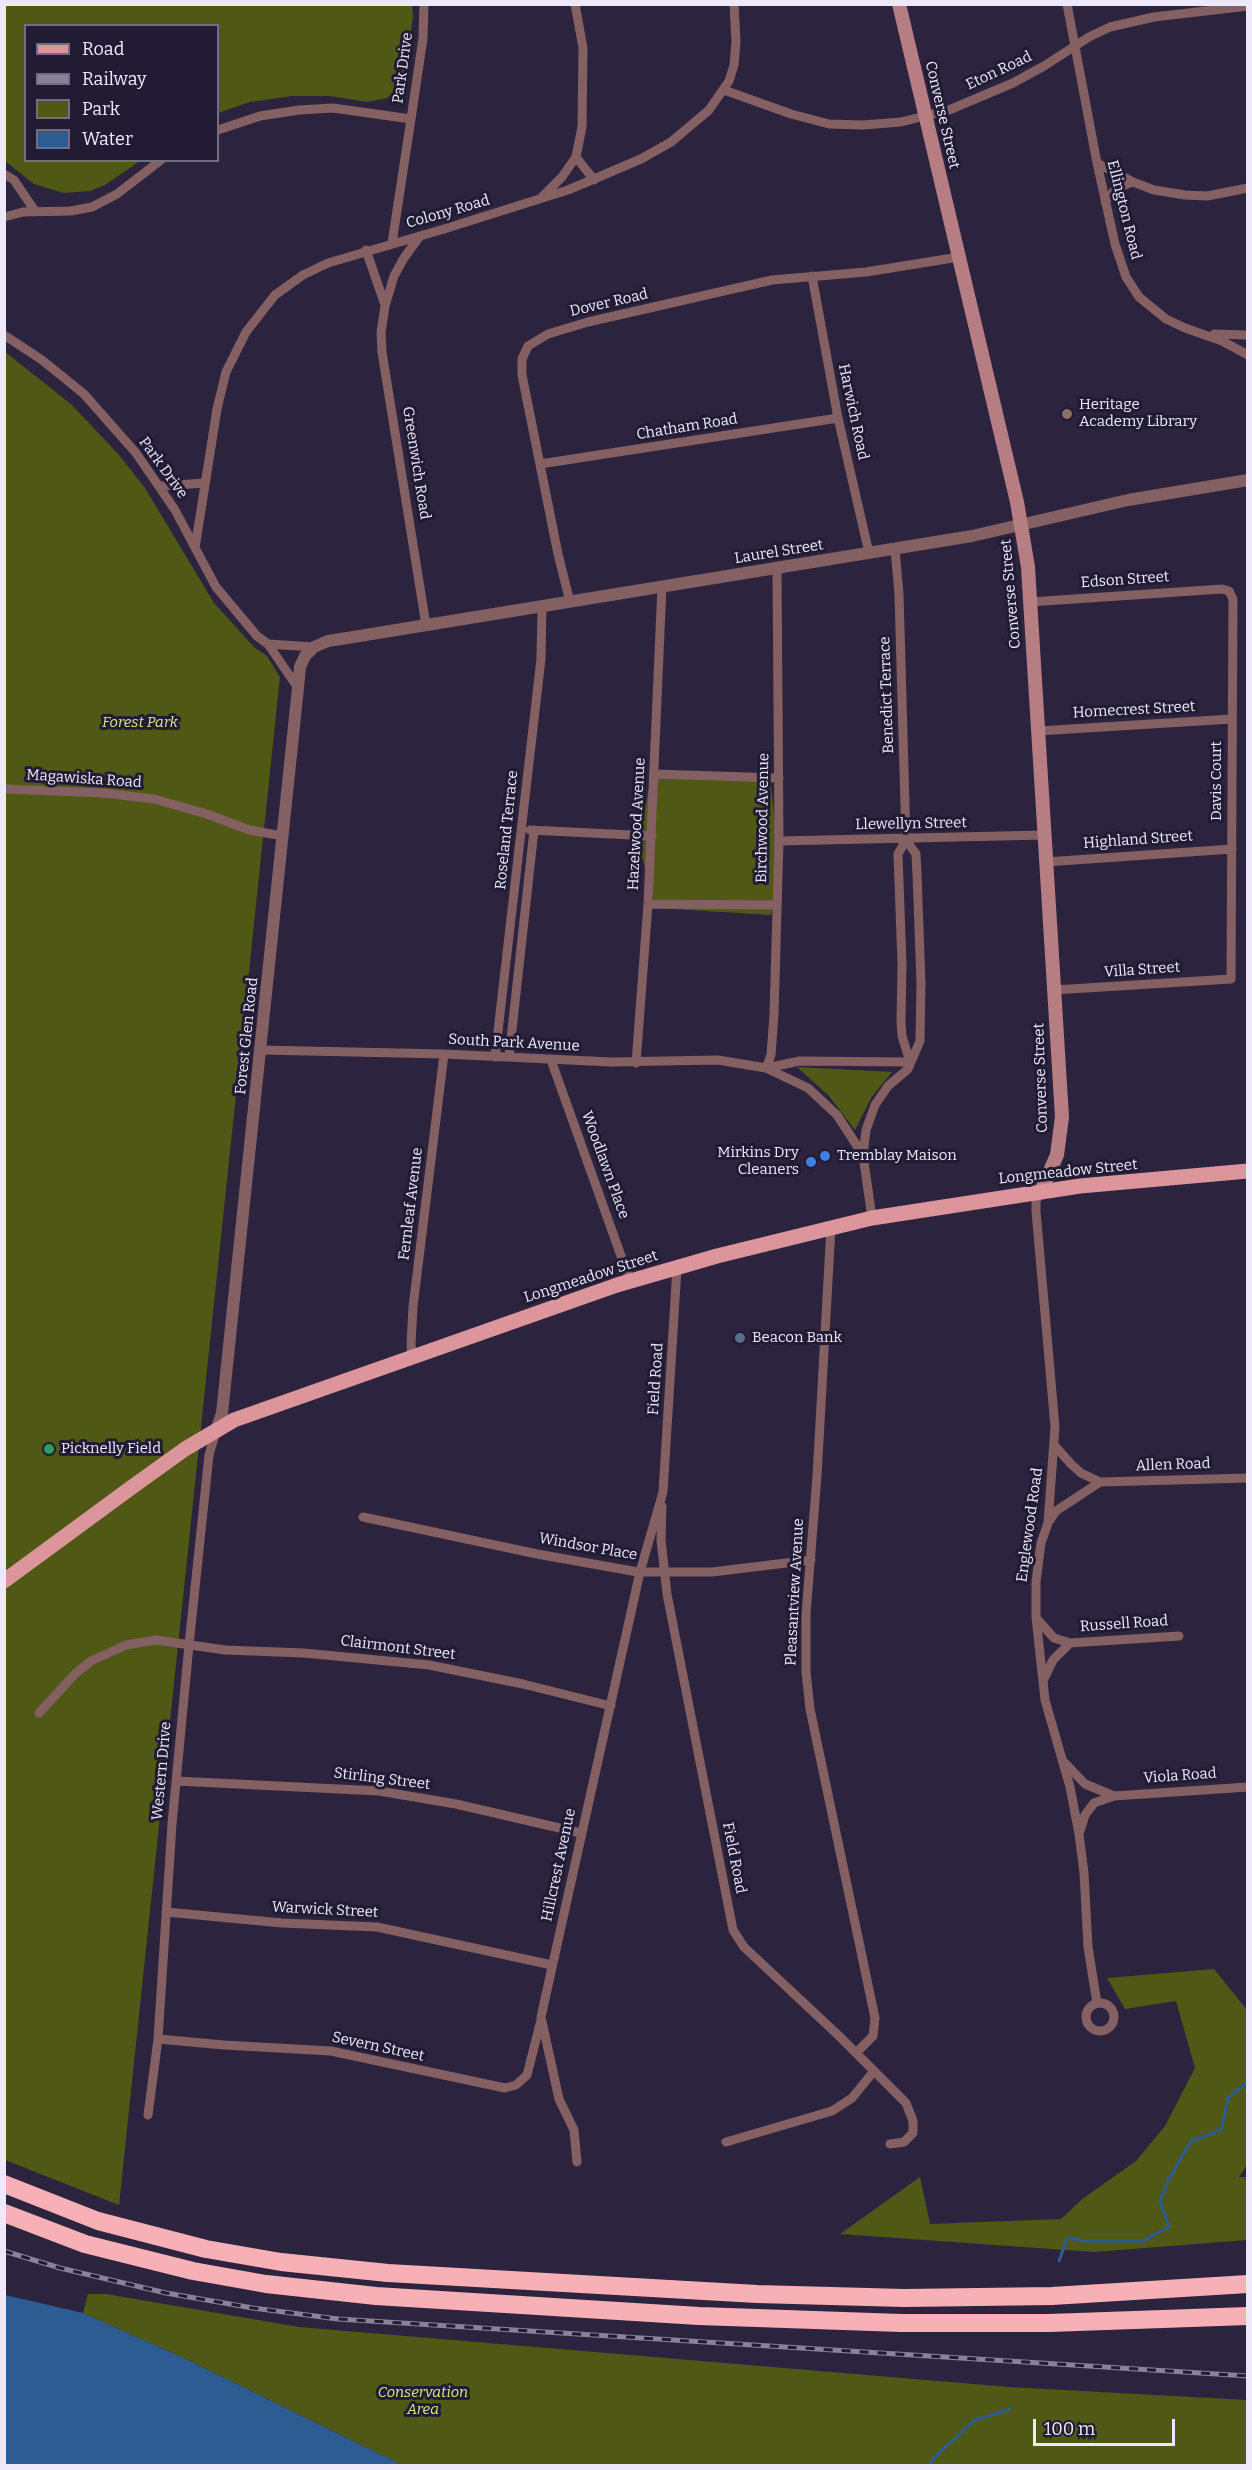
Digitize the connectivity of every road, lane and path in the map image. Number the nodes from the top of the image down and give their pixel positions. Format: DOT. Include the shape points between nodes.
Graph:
graph roads {
  1 [pos="424,4"];
  2 [pos="575,4"];
  3 [pos="734,4"];
  4 [pos="899,4"];
  5 [pos="1067,4"];
  6 [pos="1248,6"];
  7 [pos="1074,46"];
  8 [pos="724,90"];
  9 [pos="925,116"];
  10 [pos="411,119"];
  11 [pos="219,130"];
  12 [pos="576,157"];
  13 [pos="158,162"];
  14 [pos="1097,163"];
  15 [pos="4,174"];
  16 [pos="594,180"];
  17 [pos="1133,182"];
  18 [pos="1248,188"];
  19 [pos="539,200"];
  20 [pos="1105,201"];
  21 [pos="35,211"];
  22 [pos="4,217"];
  23 [pos="420,236"];
  24 [pos="392,243"];
  25 [pos="366,250"];
  26 [pos="959,257"];
  27 [pos="812,276"];
  28 [pos="385,306"];
  29 [pos="1198,332"];
  30 [pos="1248,334"];
  31 [pos="4,336"];
  32 [pos="1248,355"];
  33 [pos="838,418"];
  34 [pos="540,464"];
  35 [pos="1248,480"];
  36 [pos="205,483"];
  37 [pos="160,486"];
  38 [pos="1021,526"];
  39 [pos="195,548"];
  40 [pos="895,549"];
  41 [pos="869,553"];
  42 [pos="777,568"];
  43 [pos="662,586"];
  44 [pos="1222,589"];
  45 [pos="570,602"];
  46 [pos="1030,602"];
  47 [pos="542,606"];
  48 [pos="426,625"];
  49 [pos="268,644"];
  50 [pos="314,647"];
  51 [pos="298,688"];
  52 [pos="1232,719"];
  53 [pos="1038,731"];
  54 [pos="654,774"];
  55 [pos="779,778"];
  56 [pos="4,789"];
  57 [pos="522,830"];
  58 [pos="534,830"];
  59 [pos="283,836"];
  60 [pos="652,836"];
  61 [pos="1045,836"];
  62 [pos="906,840"];
  63 [pos="779,841"];
  64 [pos="1232,849"];
  65 [pos="1046,862"];
  66 [pos="648,904"];
  67 [pos="777,905"];
  68 [pos="1231,979"];
  69 [pos="1054,990"];
  70 [pos="261,1050"];
  71 [pos="444,1054"];
  72 [pos="495,1057"];
  73 [pos="509,1057"];
  74 [pos="551,1059"];
  75 [pos="910,1062"];
  76 [pos="636,1063"];
  77 [pos="766,1068"];
  78 [pos="862,1155"];
  79 [pos="1248,1171"];
  80 [pos="1041,1191"];
  81 [pos="872,1218"];
  82 [pos="831,1227"];
  83 [pos="677,1268"];
  84 [pos="630,1281"];
  85 [pos="412,1357"];
  86 [pos="216,1431"];
  87 [pos="1054,1445"];
  88 [pos="1248,1479"];
  89 [pos="1100,1482"];
  90 [pos="663,1492"];
  91 [pos="363,1517"];
  92 [pos="1048,1523"];
  93 [pos="811,1560"];
  94 [pos="640,1572"];
  95 [pos="665,1573"];
  96 [pos="4,1581"];
  97 [pos="1036,1617"];
  98 [pos="1179,1636"];
  99 [pos="1070,1643"];
  100 [pos="189,1645"];
  101 [pos="1043,1683"];
  102 [pos="611,1706"];
  103 [pos="39,1713"];
  104 [pos="1061,1757"];
  105 [pos="176,1781"];
  106 [pos="1248,1787"];
  107 [pos="1114,1796"];
  108 [pos="581,1833"];
  109 [pos="1078,1834"];
  110 [pos="166,1912"];
  111 [pos="552,1965"];
  112 [pos="1097,2003"];
  113 [pos="541,2018"];
  114 [pos="158,2039"];
  115 [pos="856,2053"];
  116 [pos="874,2071"];
  117 [pos="148,2115"];
  118 [pos="726,2142"];
  119 [pos="890,2145"];
  120 [pos="577,2162"];
  121 [pos="4,2184"];
  122 [pos="4,2213"];
  123 [pos="1248,2284"];
  124 [pos="1248,2316"];
  1 -- 10 [label="street, Park Drive"];
  2 -- 12 [label="street" via="584,71 583,116"];
  3 -- 8 [label="street, Colony Road" via="734,65"];
  4 -- 9 [label="main road, Converse Street"];
  5 -- 7 [label="street, Ellington Road"];
  6 -- 7 [label="street, Eton Road" via="1135,20 1098,32"];
  7 -- 9 [label="street, Eton Road" via="1013,83 950,110"];
  7 -- 14 [label="street, Ellington Road"];
  8 -- 9 [label="street, Eton Road" via="829,124 901,122"];
  8 -- 16 [label="street, Colony Road" via="681,136"];
  9 -- 26 [label="main road, Converse Street"];
  10 -- 11 [label="street, Park Drive" via="333,108 260,116"];
  10 -- 24 [label="street"];
  12 -- 16 [label="street"];
  12 -- 19 [label="street"];
  13 -- 21 [label="street" via="117,194 92,207"];
  14 -- 17 [label="street"];
  14 -- 20 [label="street, Ellington Road"];
  15 -- 21 [label="street" via="14,180"];
  16 -- 19 [label="street, Colony Road"];
  17 -- 18 [label="street" via="1185,195 1224,194"];
  17 -- 20 [label="street" via="1116,188"];
  19 -- 23 [label="street, Colony Road"];
  20 -- 29 [label="street, Ellington Road" via="1131,288 1158,313"];
  21 -- 22 [label="street"];
  23 -- 24 [label="street, Colony Road"];
  23 -- 28 [label="street, Greenwich Road" via="404,258"];
  24 -- 25 [label="street, Colony Road"];
  25 -- 28 [label="street, Greenwich Road"];
  25 -- 36 [label="street, Colony Road" via="303,275 275,295 258,314 226,372"];
  26 -- 27 [label="street, Dover Road"];
  26 -- 38 [label="main road, Converse Street"];
  27 -- 33 [label="street, Harwich Road"];
  27 -- 34 [label="street, Dover Road" via="772,280 588,322 537,340 525,350 522,366"];
  28 -- 48 [label="street, Greenwich Road" via="382,352"];
  29 -- 30 [label="street"];
  29 -- 32 [label="street, Ellington Road"];
  31 -- 37 [label="street, Park Drive" via="84,394"];
  33 -- 34 [label="street, Chatham Road"];
  33 -- 41 [label="street, Harwich Road"];
  34 -- 45 [label="street, Dover Road"];
  35 -- 38 [label="street, Laurel Street" via="1128,500"];
  36 -- 37 [label="street"];
  36 -- 39 [label="street, Colony Road"];
  37 -- 39 [label="street, Park Drive"];
  38 -- 40 [label="street, Laurel Street"];
  38 -- 46 [label="main road, Converse Street"];
  39 -- 49 [label="street, Park Drive" via="216,587"];
  40 -- 41 [label="street, Laurel Street"];
  40 -- 62 [label="street, Benedict Terrace"];
  41 -- 42 [label="street, Laurel Street"];
  42 -- 43 [label="street, Laurel Street"];
  42 -- 55 [label="street, Birchwood Avenue"];
  43 -- 45 [label="street, Laurel Street"];
  43 -- 54 [label="street, Hazelwood Avenue"];
  44 -- 46 [label="street, Edson Street"];
  44 -- 52 [label="street, Davis Court" via="1229,591 1233,599"];
  45 -- 47 [label="street, Laurel Street"];
  46 -- 53 [label="main road, Converse Street"];
  47 -- 48 [label="street, Laurel Street"];
  47 -- 57 [label="street, Roseland Terrace" via="541,659"];
  48 -- 50 [label="street, Laurel Street" via="328,641"];
  49 -- 50 [label="street"];
  49 -- 51 [label="street, Park Drive"];
  50 -- 51 [label="street, Forest Glen Road" via="300,667"];
  51 -- 59 [label="street, Forest Glen Road"];
  52 -- 53 [label="street, Homecrest Street"];
  52 -- 64 [label="street, Davis Court"];
  53 -- 61 [label="main road, Converse Street"];
  54 -- 55 [label="street"];
  54 -- 60 [label="street, Hazelwood Avenue"];
  55 -- 63 [label="street, Birchwood Avenue"];
  56 -- 59 [label="street, Magawiska Road" via="154,799 249,830"];
  57 -- 58 [label="street"];
  57 -- 72 [label="street, Roseland Terrace"];
  58 -- 60 [label="street"];
  58 -- 73 [label="street"];
  59 -- 70 [label="street, Forest Glen Road"];
  60 -- 66 [label="street, Hazelwood Avenue"];
  61 -- 62 [label="street, Llewellyn Street"];
  61 -- 65 [label="main road, Converse Street"];
  62 -- 63 [label="street, Llewellyn Street"];
  62 -- 75 [label="street, Benedict Terrace" via="898,854 897,881 902,1036"];
  62 -- 75 [label="street, Benedict Terrace" via="916,854 921,983 920,1041"];
  63 -- 67 [label="street, Birchwood Avenue"];
  64 -- 65 [label="street, Highland Street"];
  64 -- 68 [label="street, Davis Court"];
  65 -- 69 [label="main road, Converse Street"];
  66 -- 67 [label="street"];
  66 -- 76 [label="street, Hazelwood Avenue"];
  67 -- 77 [label="street, Birchwood Avenue" via="773,1034"];
  68 -- 69 [label="street, Villa Street"];
  69 -- 80 [label="main road, Converse Street" via="1061,1132 1055,1162"];
  70 -- 71 [label="street, South Park Avenue"];
  70 -- 86 [label="street, Forest Glen Road" via="222,1413"];
  71 -- 72 [label="street, South Park Avenue"];
  71 -- 85 [label="street, Fernleaf Avenue" via="413,1307"];
  72 -- 73 [label="street, South Park Avenue"];
  73 -- 74 [label="street, South Park Avenue"];
  74 -- 76 [label="street, South Park Avenue"];
  74 -- 84 [label="street, Woodlawn Place"];
  75 -- 77 [label="street, South Park Avenue" via="800,1061"];
  75 -- 78 [label="street, Benedict Terrace" via="875,1105"];
  76 -- 77 [label="street, South Park Avenue" via="718,1060"];
  77 -- 78 [label="street, South Park Avenue" via="819,1096 837,1115"];
  78 -- 81 [label="street, South Park Avenue"];
  79 -- 80 [label="main road, Longmeadow Street"];
  80 -- 81 [label="main road, Longmeadow Street"];
  80 -- 87 [label="street, Englewood Road" via="1036,1211"];
  81 -- 82 [label="main road, Longmeadow Street"];
  82 -- 83 [label="main road, Longmeadow Street"];
  82 -- 93 [label="street, Pleasantview Avenue"];
  83 -- 84 [label="main road, Longmeadow Street"];
  83 -- 90 [label="street, Field Road"];
  84 -- 85 [label="main road, Longmeadow Street"];
  85 -- 86 [label="main road, Longmeadow Street" via="234,1419"];
  86 -- 96 [label="main road, Longmeadow Street" via="185,1449"];
  86 -- 100 [label="street, Western Drive" via="209,1455"];
  87 -- 89 [label="street" via="1081,1473"];
  87 -- 92 [label="street, Englewood Road"];
  88 -- 89 [label="street, Allen Road"];
  89 -- 92 [label="street" via="1056,1511"];
  90 -- 94 [label="street, Field Road"];
  90 -- 95 [label="street, Field Road" via="661,1540"];
  91 -- 94 [label="street, Windsor Place"];
  92 -- 97 [label="street, Englewood Road" via="1039,1556"];
  93 -- 95 [label="street, Windsor Place" via="712,1572"];
  93 -- 115 [label="street, Pleasantview Avenue" via="806,1614 807,1687 875,2018 873,2036"];
  94 -- 95 [label="street, Windsor Place"];
  94 -- 102 [label="street, Hillcrest Avenue"];
  95 -- 115 [label="street, Field Road" via="735,1937"];
  97 -- 99 [label="street, Russell Road" via="1054,1638"];
  97 -- 101 [label="street, Englewood Road"];
  98 -- 99 [label="street, Russell Road"];
  99 -- 101 [label="street, Russell Road" via="1053,1660"];
  100 -- 102 [label="street, Clairmont Street" via="429,1665"];
  100 -- 103 [label="street, Clairmont Street" via="142,1641 108,1652 75,1674"];
  100 -- 105 [label="street, Western Drive"];
  101 -- 104 [label="street, Englewood Road"];
  102 -- 108 [label="street, Hillcrest Avenue"];
  104 -- 107 [label="street, Viola Road" via="1085,1784"];
  104 -- 109 [label="street, Englewood Road"];
  105 -- 108 [label="street, Stirling Street" via="379,1791"];
  105 -- 110 [label="street, Western Drive"];
  106 -- 107 [label="street, Viola Road"];
  107 -- 109 [label="street, Viola Road" via="1091,1806"];
  108 -- 111 [label="street, Hillcrest Avenue"];
  109 -- 112 [label="street, Englewood Road"];
  110 -- 111 [label="street, Warwick Street" via="377,1927"];
  110 -- 114 [label="street, Western Drive"];
  111 -- 113 [label="street, Hillcrest Avenue"];
  113 -- 114 [label="street, Severn Street" via="527,2075 516,2085 505,2088 331,2051"];
  113 -- 120 [label="street, Hillcrest Avenue" via="559,2099 574,2130"];
  114 -- 117 [label="street, Western Drive"];
  115 -- 116 [label="street, Field Road"];
  116 -- 118 [label="street" via="852,2098 832,2111"];
  116 -- 119 [label="street, Field Road" via="906,2103 914,2121 910,2139"];
  121 -- 123 [label="highway" via="98,2221 168,2240 281,2262 388,2273 904,2298 1052,2296"];
  122 -- 124 [label="highway" via="85,2244 156,2263 238,2280 358,2295 856,2322 1040,2323"];
}
